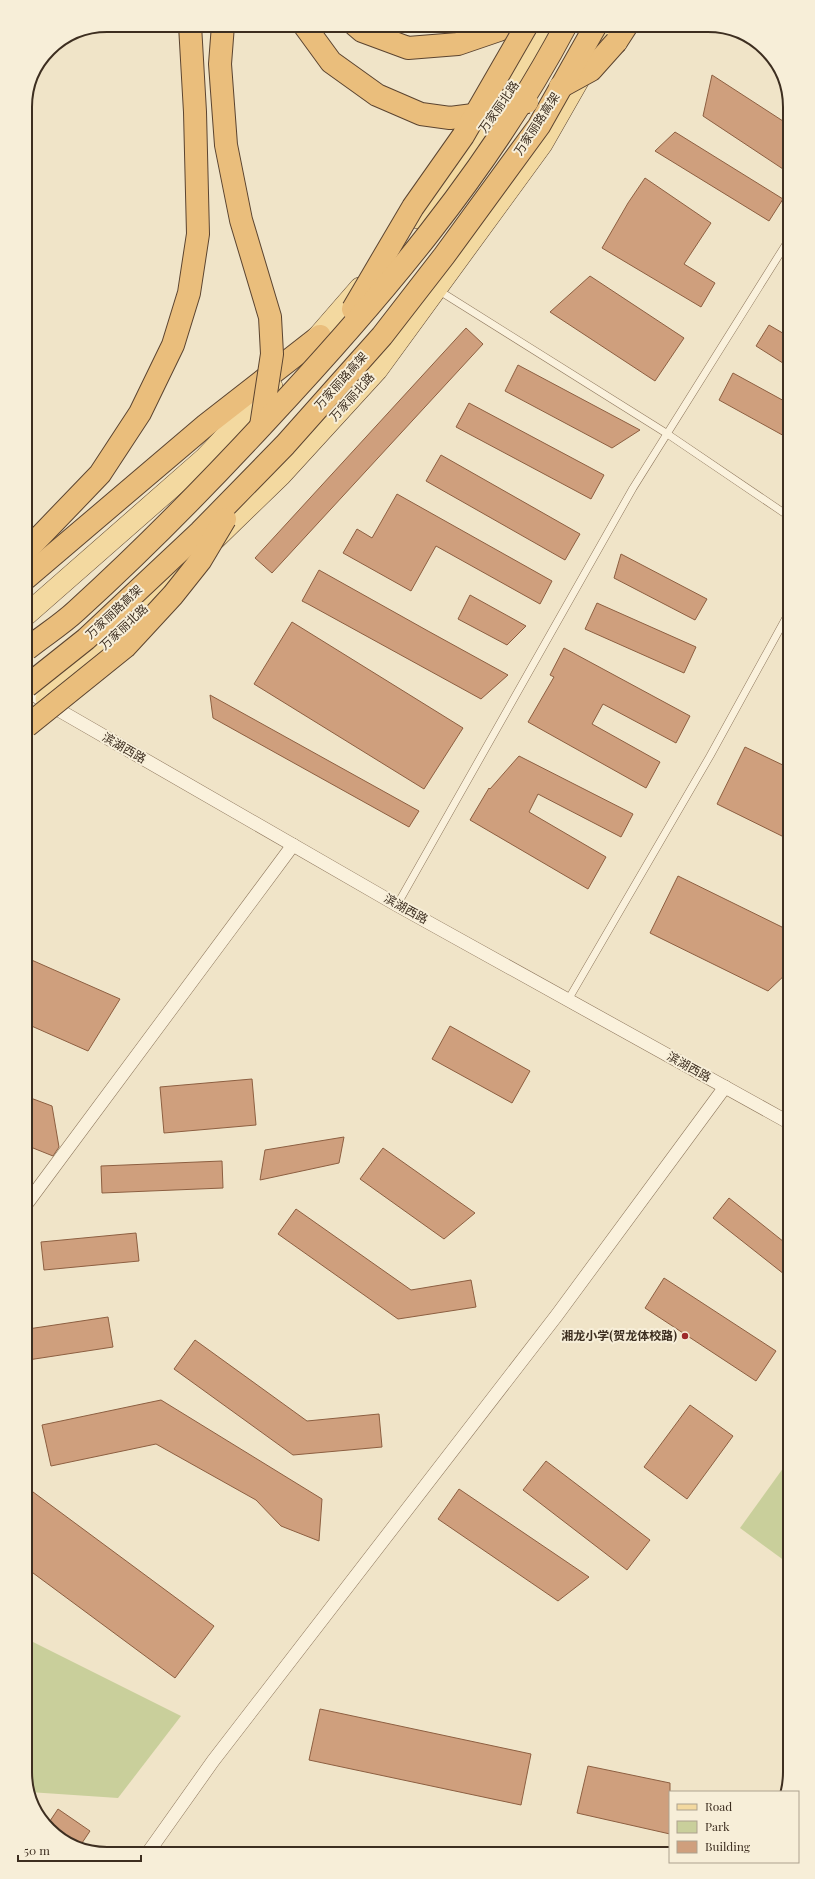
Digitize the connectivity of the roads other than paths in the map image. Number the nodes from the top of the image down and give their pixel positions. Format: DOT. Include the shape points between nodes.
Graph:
graph roads {
  1 [pos="190,32"];
  2 [pos="222,32"];
  3 [pos="309,32"];
  4 [pos="367,32"];
  5 [pos="493,32"];
  6 [pos="523,32"];
  7 [pos="545,32"];
  8 [pos="562,32"];
  9 [pos="592,32"];
  10 [pos="606,32"];
  11 [pos="622,32"];
  12 [pos="783,249"];
  13 [pos="438,290"];
  14 [pos="320,336"];
  15 [pos="325,357"];
  16 [pos="666,434"];
  17 [pos="783,512"];
  18 [pos="32,545"];
  19 [pos="32,573"];
  20 [pos="32,610"];
  21 [pos="783,623"];
  22 [pos="32,644"];
  23 [pos="32,682"];
  24 [pos="32,702"];
  25 [pos="32,722"];
  26 [pos="293,845"];
  27 [pos="397,905"];
  28 [pos="568,1000"];
  29 [pos="725,1087"];
  30 [pos="783,1119"];
  31 [pos="32,1197"];
  32 [pos="152,1847"];
  1 -- 18 [label="highway" via="198,234 189,293 173,345 140,413 100,474"];
  2 -- 25 [label="highway, bridge" via="220,64 226,145 241,220 270,317 272,354 266,408 253,464 232,507 200,561 173,595 125,647"];
  3 -- 11 [label="highway, bridge" via="331,62 377,95 421,114 450,118 489,113 539,99 591,70"];
  4 -- 5 [label="highway" via="408,48 458,44"];
  6 -- 15 [label="highway, bridge" via="463,136 413,207"];
  7 -- 14 [label="main road, 万家丽北路" via="508,97 411,227"];
  8 -- 15 [label="highway, 万家丽路高架, bridge" via="547,62 493,146 398,273"];
  9 -- 23 [label="highway, 万家丽路高架, bridge" via="539,126 382,336 285,445 200,532 86,639"];
  10 -- 24 [label="main road, 万家丽北路" via="542,144 377,370 281,475 140,613"];
  12 -- 16 [label="lane"];
  13 -- 16 [label="lane"];
  14 -- 19 [label="highway" via="206,425"];
  14 -- 20 [label="main road, 万家丽北路" via="205,458"];
  15 -- 22 [label="highway, 万家丽路高架, bridge" via="212,479 75,612"];
  16 -- 17 [label="lane"];
  16 -- 27 [label="lane"];
  21 -- 28 [label="lane" via="710,756"];
  24 -- 26 [label="street, 滨湖西路"];
  26 -- 27 [label="street, 滨湖西路"];
  26 -- 31 [label="street"];
  27 -- 28 [label="street, 滨湖西路"];
  28 -- 29 [label="street, 滨湖西路"];
  29 -- 30 [label="street, 滨湖西路"];
  29 -- 32 [label="street" via="556,1315 213,1761"];
}
